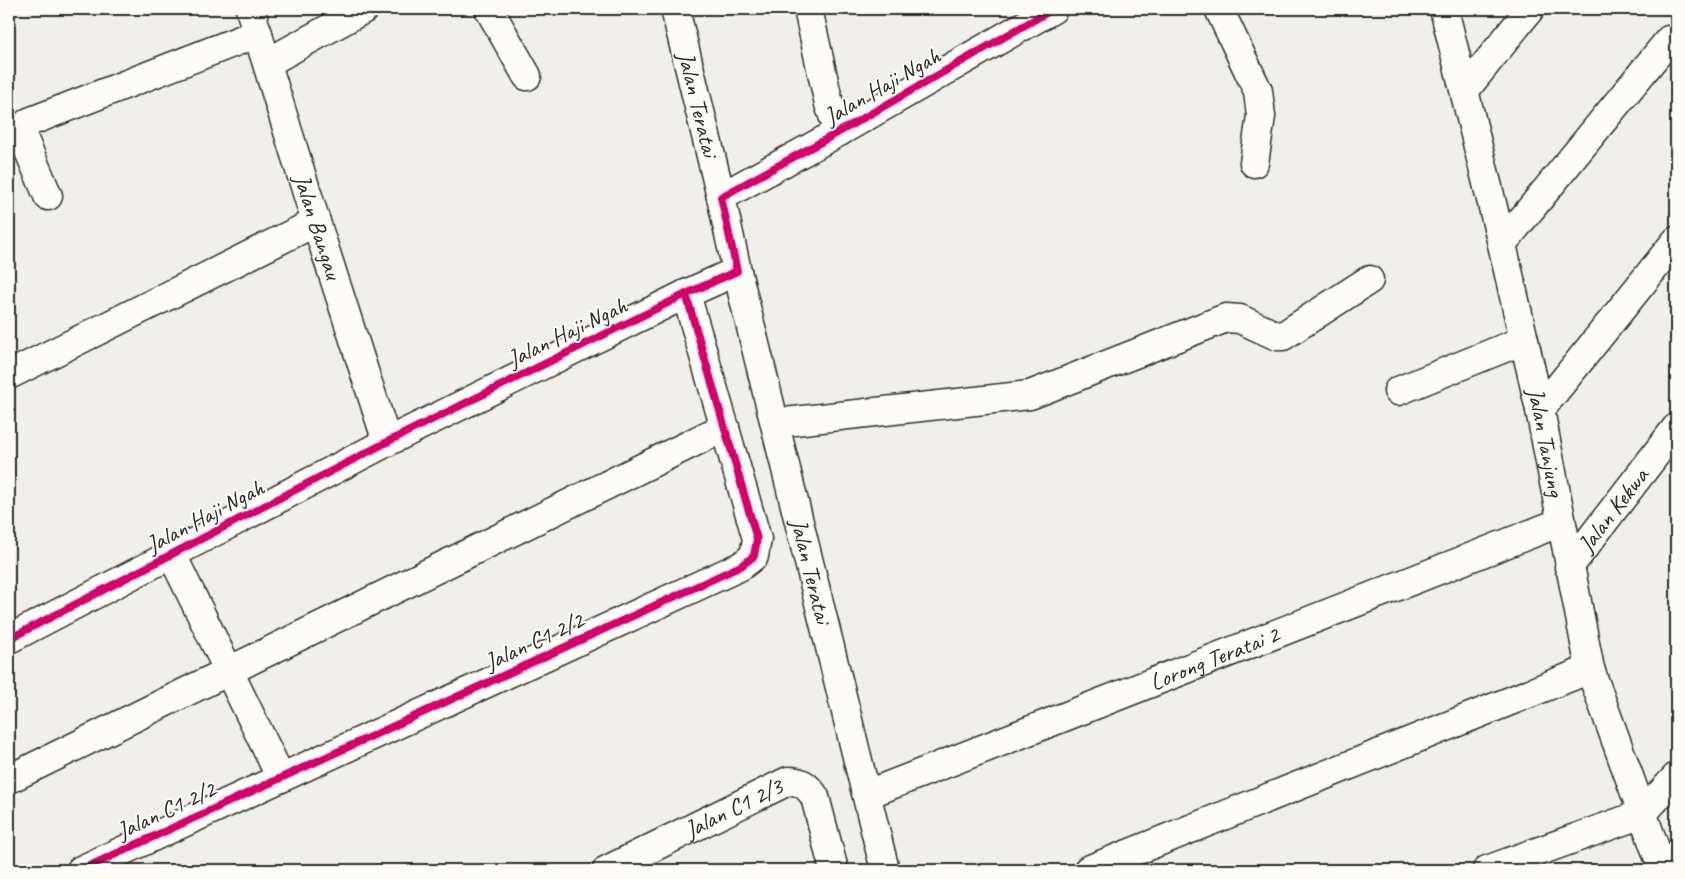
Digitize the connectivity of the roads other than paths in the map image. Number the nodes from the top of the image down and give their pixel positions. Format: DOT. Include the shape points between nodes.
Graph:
graph roads {
  1 [pos="364,9"];
  2 [pos="489,9"];
  3 [pos="675,9"];
  4 [pos="808,9"];
  5 [pos="1053,9"];
  6 [pos="1219,9"];
  7 [pos="1444,9"];
  8 [pos="1530,9"];
  9 [pos="254,21"];
  10 [pos="1669,40"];
  11 [pos="268,63"];
  12 [pos="527,76"];
  13 [pos="1465,90"];
  14 [pos="839,132"];
  15 [pos="1254,163"];
  16 [pos="48,196"];
  17 [pos="721,197"];
  18 [pos="316,222"];
  19 [pos="1676,241"];
  20 [pos="1502,244"];
  21 [pos="737,271"];
  22 [pos="1369,280"];
  23 [pos="686,294"];
  24 [pos="1524,340"];
  25 [pos="10,372"];
  26 [pos="1398,391"];
  27 [pos="1540,410"];
  28 [pos="776,423"];
  29 [pos="725,427"];
  30 [pos="1676,428"];
  31 [pos="387,442"];
  32 [pos="1562,522"];
  33 [pos="172,554"];
  34 [pos="1569,567"];
  35 [pos="9,639"];
  36 [pos="1590,670"];
  37 [pos="229,671"];
  38 [pos="1676,776"];
  39 [pos="281,778"];
  40 [pos="9,779"];
  41 [pos="868,794"];
  42 [pos="1642,814"];
  43 [pos="81,870"];
  44 [pos="607,870"];
  45 [pos="834,870"];
  46 [pos="885,870"];
  47 [pos="1088,870"];
  48 [pos="1487,870"];
  49 [pos="1663,870"];
  1 -- 11 [label="street"];
  2 -- 12 [label="street"];
  3 -- 17 [label="street, Jalan Teratai"];
  4 -- 14 [label="street" via="829,104"];
  5 -- 14 [label="street, Jalan Haji Ngah"];
  6 -- 15 [label="street" via="1258,91 1261,116"];
  7 -- 13 [label="street, Jalan Tanjung"];
  8 -- 13 [label="street"];
  9 -- 11 [label="street, Jalan Bangau"];
  9 -- 16 [label="street" via="29,122 22,128 22,135"];
  10 -- 20 [label="street"];
  11 -- 18 [label="street, Jalan Bangau"];
  13 -- 20 [label="street, Jalan Tanjung"];
  14 -- 17 [label="street, Jalan Haji Ngah"];
  17 -- 21 [label="street"];
  18 -- 25 [label="street"];
  18 -- 31 [label="street, Jalan Bangau"];
  19 -- 27 [label="street"];
  20 -- 24 [label="street, Jalan Tanjung"];
  21 -- 23 [label="street, Jalan Haji Ngah"];
  21 -- 28 [label="street, Jalan Teratai"];
  22 -- 28 [label="street" via="1282,336 1240,319 1226,318 1030,395"];
  23 -- 29 [label="street, Jalan C1 2/2"];
  23 -- 31 [label="street, Jalan Haji Ngah"];
  24 -- 26 [label="street"];
  24 -- 27 [label="street, Jalan Tanjung"];
  27 -- 32 [label="street, Jalan Tanjung"];
  28 -- 41 [label="street, Jalan Teratai"];
  29 -- 37 [label="street"];
  29 -- 39 [label="street, Jalan C1 2/2" via="756,539 754,556 741,566"];
  30 -- 34 [label="street, Jalan Kekwa"];
  31 -- 33 [label="street, Jalan Haji Ngah"];
  32 -- 34 [label="street, Jalan Tanjung"];
  32 -- 41 [label="street, Lorong Teratai 2"];
  33 -- 35 [label="street, Jalan Haji Ngah"];
  33 -- 37 [label="street"];
  34 -- 36 [label="street, Jalan Tanjung"];
  36 -- 42 [label="street, Jalan Tanjung"];
  36 -- 47 [label="street"];
  37 -- 39 [label="street"];
  37 -- 40 [label="street"];
  38 -- 42 [label="street"];
  39 -- 43 [label="street, Jalan C1 2/2"];
  41 -- 46 [label="street, Jalan Teratai"];
  42 -- 48 [label="street"];
  42 -- 49 [label="street, Jalan Tanjung"];
  44 -- 45 [label="street, Jalan C1 2/3" via="788,780 809,787"];
}
